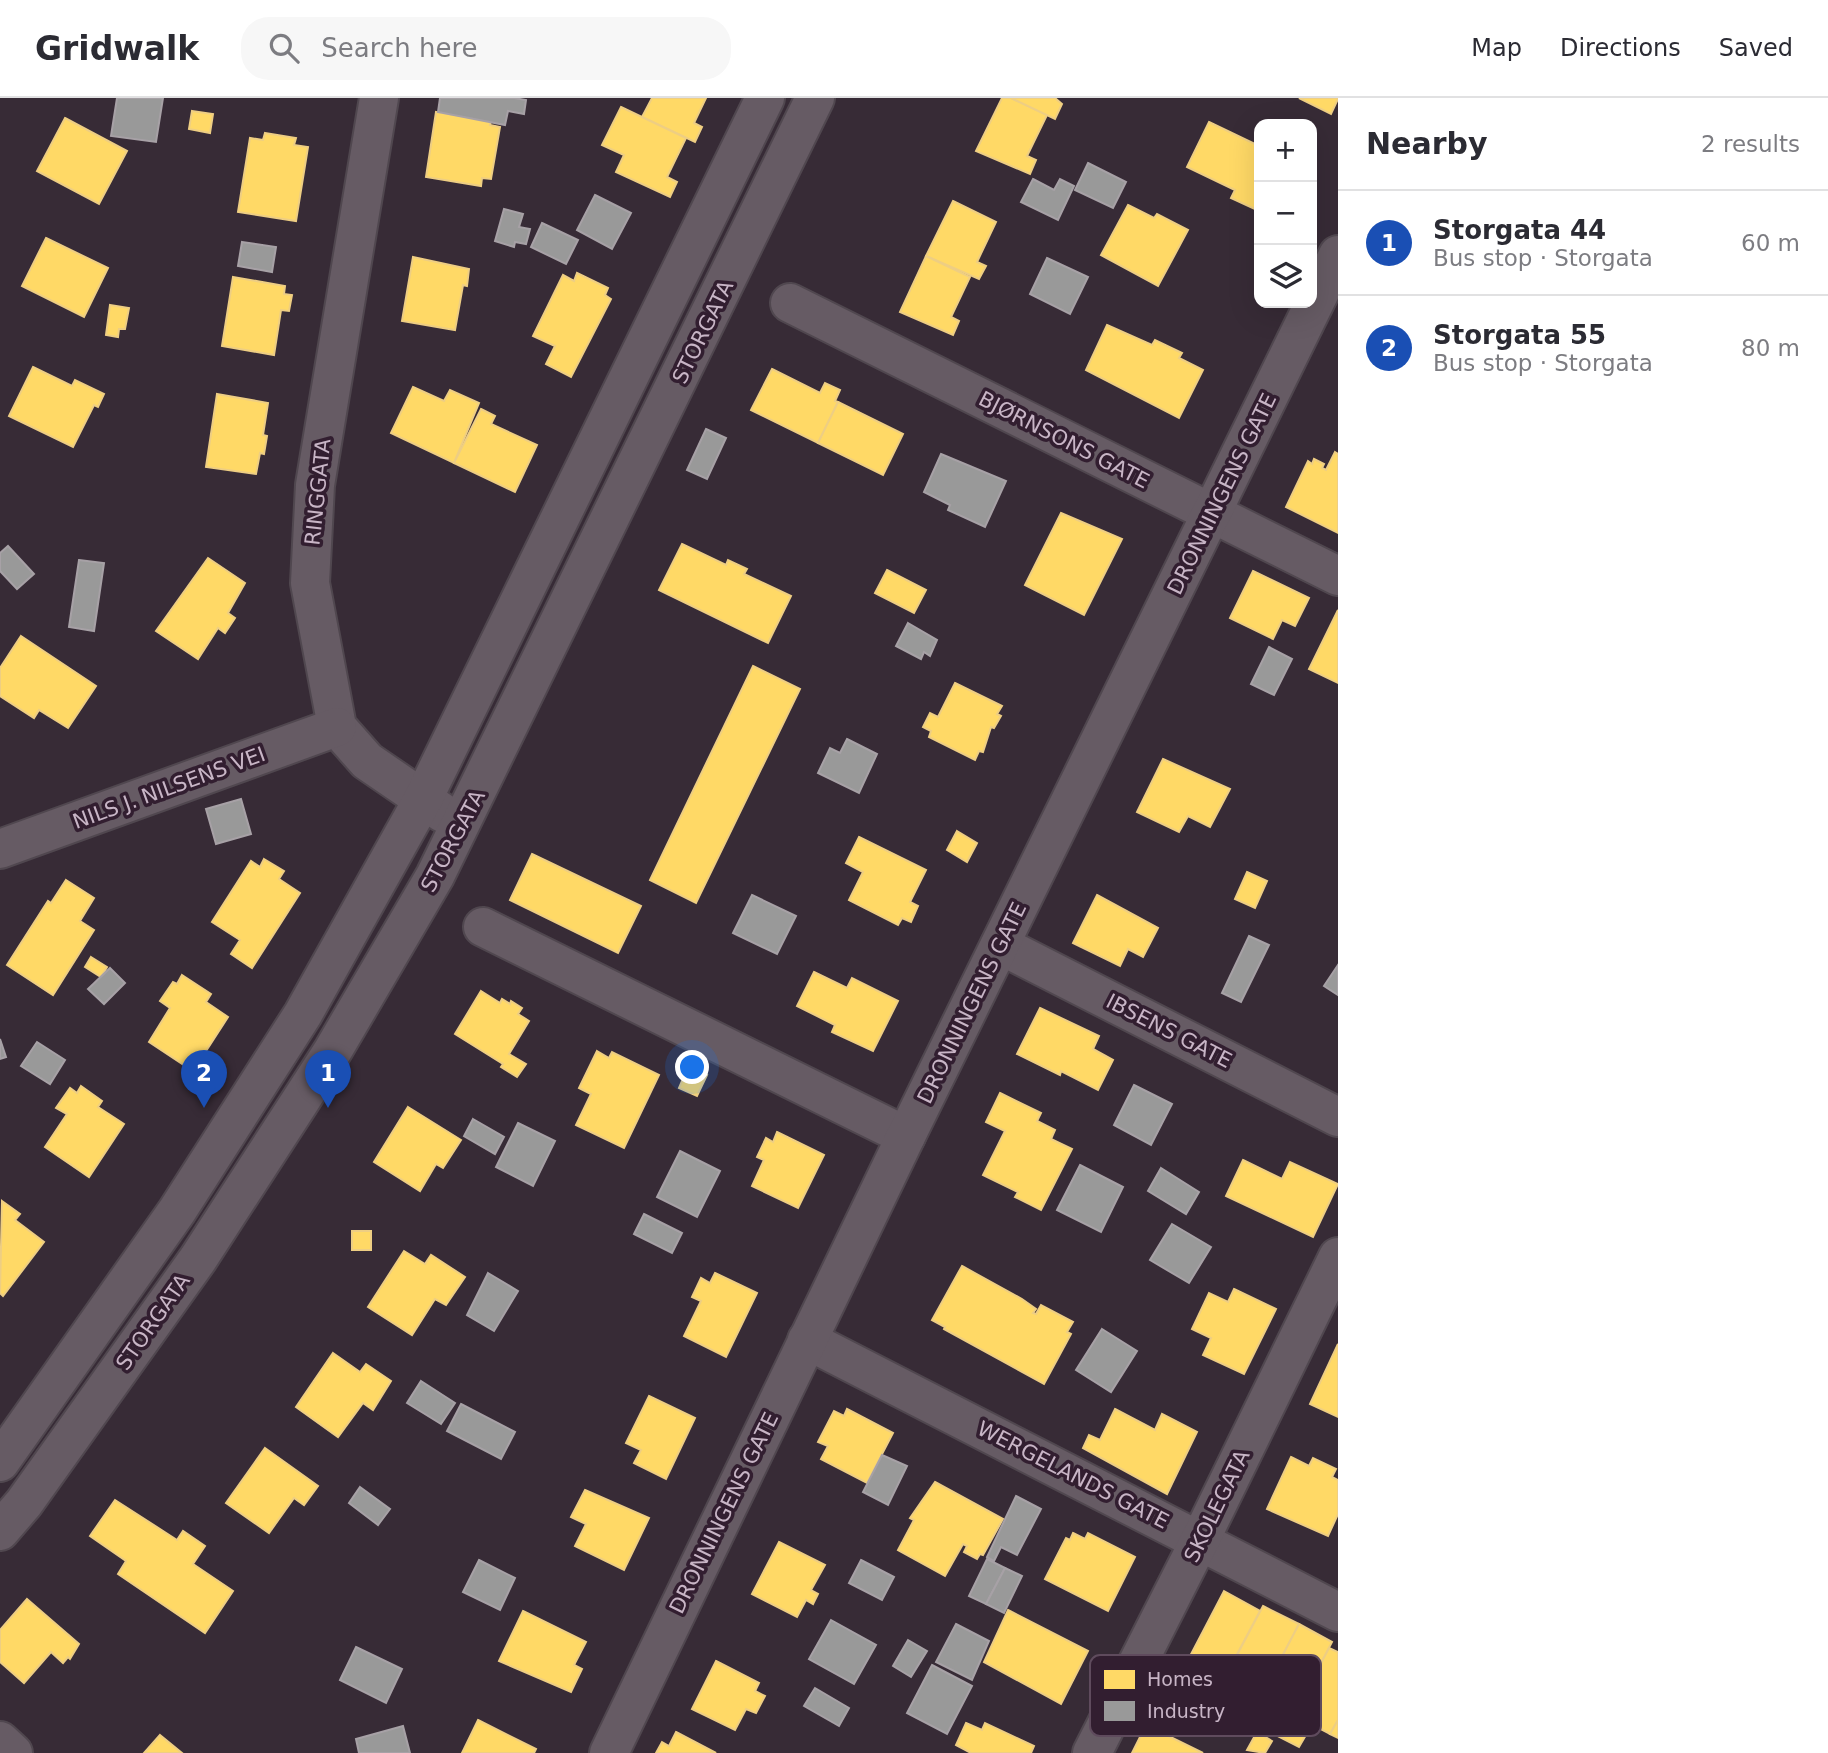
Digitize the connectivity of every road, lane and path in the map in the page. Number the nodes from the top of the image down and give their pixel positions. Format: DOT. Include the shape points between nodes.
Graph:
graph roads {
  1 [pos="379,98"];
  2 [pos="765,98"];
  3 [pos="815,98"];
  4 [pos="1338,255"];
  5 [pos="790,303"];
  6 [pos="1212,514"];
  7 [pos="1338,576"];
  8 [pos="337,727"];
  9 [pos="422,801"];
  10 [pos="463,824"];
  11 [pos="0,849"];
  12 [pos="483,927"];
  13 [pos="1000,945"];
  14 [pos="1338,1117"];
  15 [pos="906,1136"];
  16 [pos="1338,1256"];
  17 [pos="807,1340"];
  18 [pos="0,1462"];
  19 [pos="0,1531"];
  20 [pos="1200,1540"];
  21 [pos="1338,1612"];
  22 [pos="1142,1655"];
  23 [pos="1101,1736"];
  24 [pos="0,1741"];
  25 [pos="13,1753"];
  26 [pos="609,1753"];
  27 [pos="1092,1753"];
  1 -- 8 [label="street, RINGGATA" via="315,485 310,583"];
  2 -- 9 [label="street"];
  3 -- 10 [label="street, STORGATA"];
  4 -- 6 [label="street, DRONNINGENS GATE"];
  5 -- 6 [label="street, BJØRNSONS GATE"];
  6 -- 7 [label="street, BJØRNSONS GATE"];
  6 -- 13 [label="street, DRONNINGENS GATE"];
  8 -- 9 [label="street" via="367,761"];
  8 -- 11 [label="street, NILS J. NILSENS VEI"];
  9 -- 10 [label="street"];
  9 -- 18 [label="street" via="296,1025 177,1211"];
  10 -- 19 [label="street, STORGATA" via="332,1052 198,1259"];
  12 -- 15 [label="street"];
  13 -- 14 [label="street, IBSENS GATE"];
  13 -- 15 [label="street, DRONNINGENS GATE"];
  15 -- 17 [label="street, DRONNINGENS GATE"];
  16 -- 20 [label="street, SKOLEGATA"];
  17 -- 20 [label="street, WERGELANDS GATE"];
  17 -- 26 [label="street, DRONNINGENS GATE"];
  20 -- 21 [label="street, WERGELANDS GATE"];
  20 -- 22 [label="street, SKOLEGATA"];
  23 -- 27 [label="street, SKOLEGATA"];
  24 -- 25 [label="street"];
}
